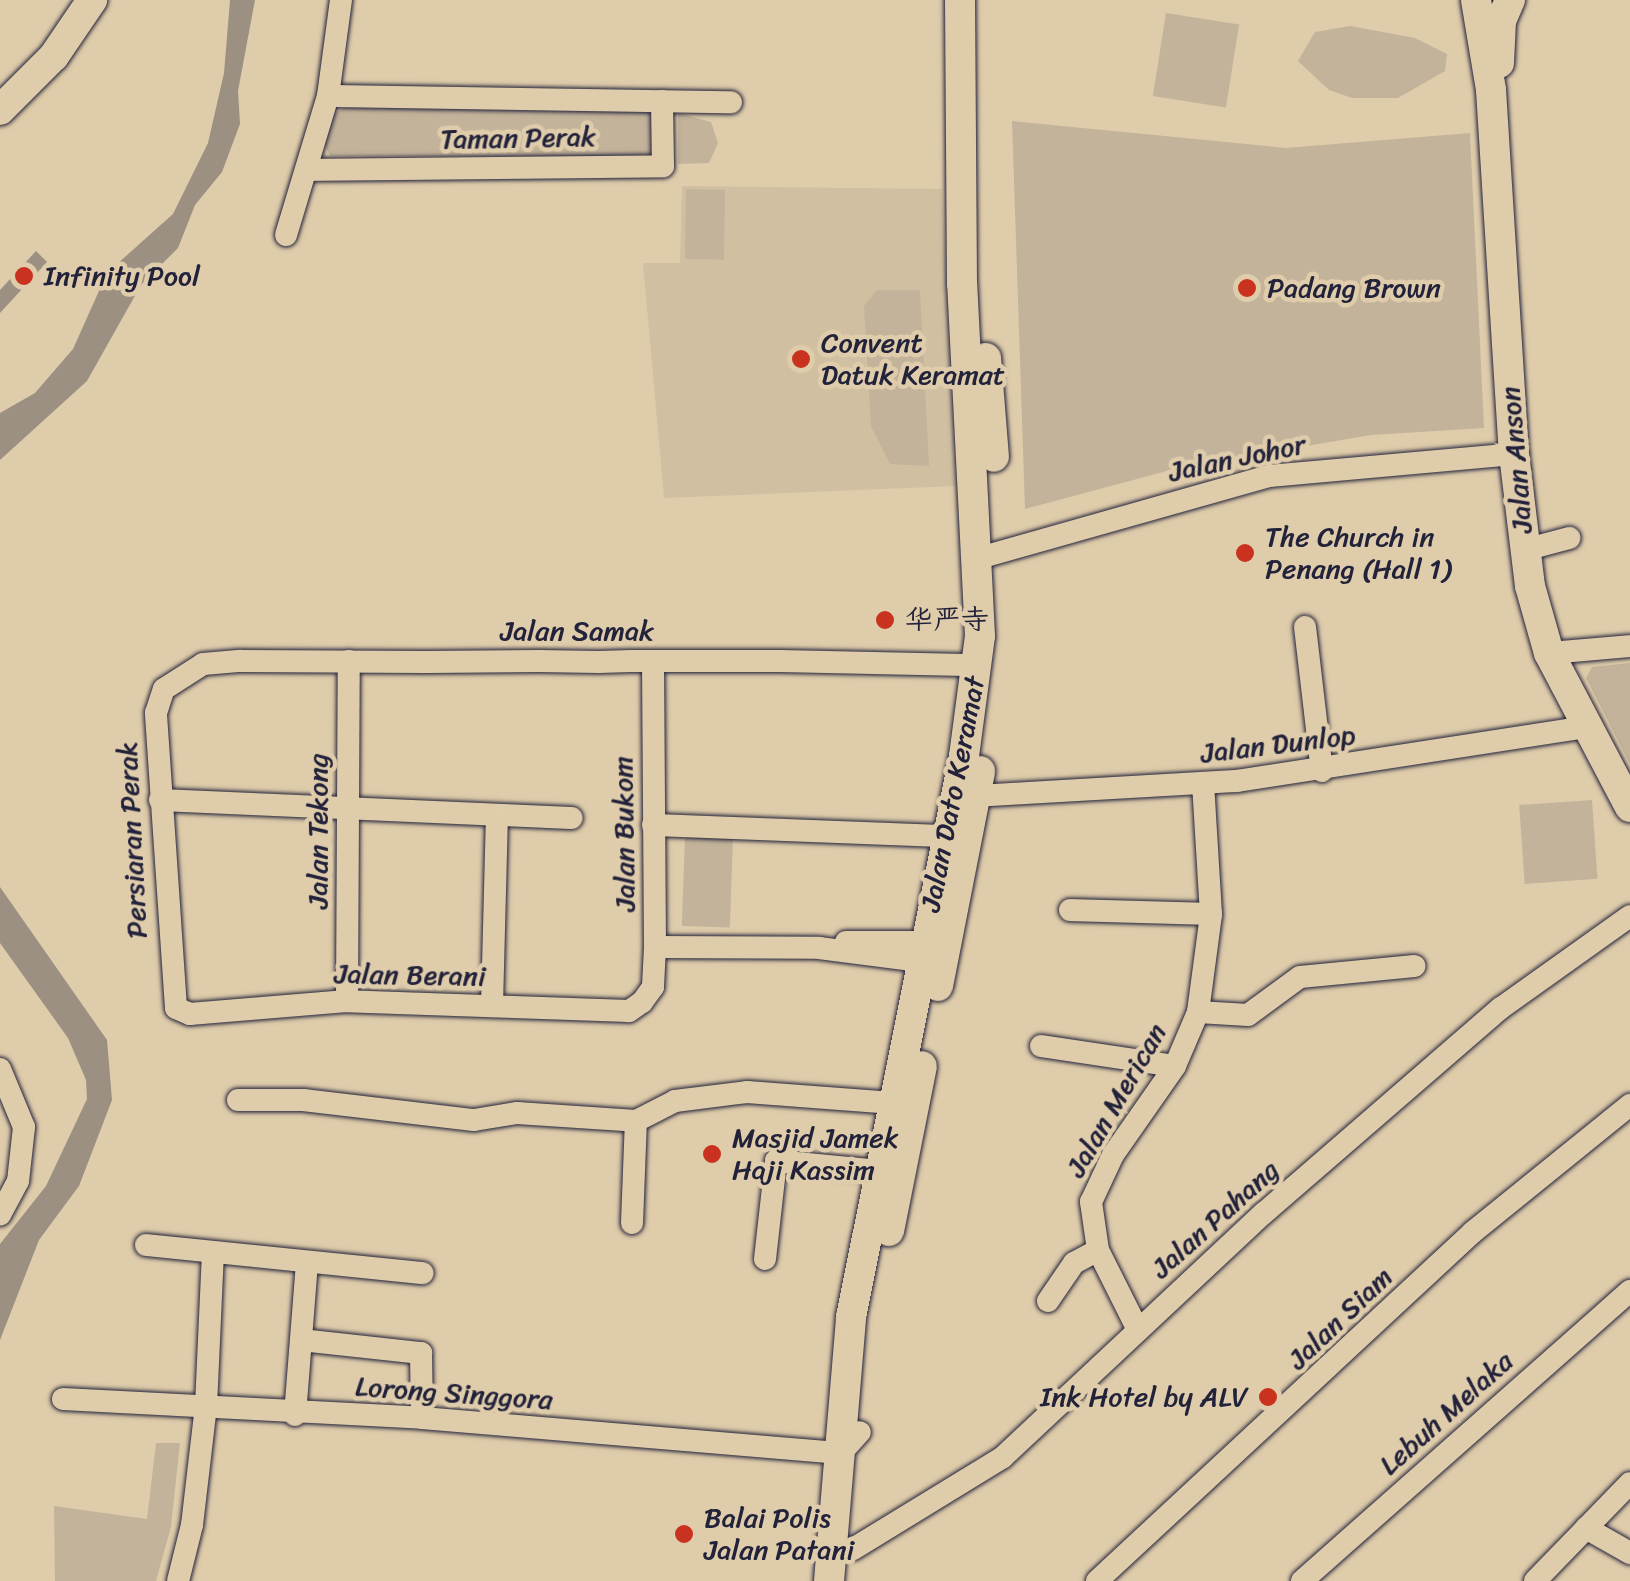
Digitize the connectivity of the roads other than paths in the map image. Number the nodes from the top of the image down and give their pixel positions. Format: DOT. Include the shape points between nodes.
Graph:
graph roads {
  1 [pos="92,0"];
  2 [pos="108,0"];
  3 [pos="341,0"];
  4 [pos="960,0"];
  5 [pos="978,0"];
  6 [pos="1476,0"];
  7 [pos="1510,0"];
  8 [pos="77,13"];
  9 [pos="1491,90"];
  10 [pos="328,96"];
  11 [pos="662,101"];
  12 [pos="732,102"];
  13 [pos="0,110"];
  14 [pos="309,170"];
  15 [pos="286,234"];
  16 [pos="1514,454"];
  17 [pos="1569,538"];
  18 [pos="1524,550"];
  19 [pos="987,556"];
  20 [pos="1305,627"];
  21 [pos="1630,646"];
  22 [pos="1549,653"];
  23 [pos="349,661"];
  24 [pos="653,661"];
  25 [pos="978,665"];
  26 [pos="178,675"];
  27 [pos="1586,727"];
  28 [pos="1322,771"];
  29 [pos="1203,784"];
  30 [pos="976,796"];
  31 [pos="160,800"];
  32 [pos="1630,807"];
  33 [pos="347,808"];
  34 [pos="497,818"];
  35 [pos="572,818"];
  36 [pos="653,824"];
  37 [pos="944,836"];
  38 [pos="1070,910"];
  39 [pos="1211,914"];
  40 [pos="1630,916"];
  41 [pos="656,947"];
  42 [pos="930,956"];
  43 [pos="1405,967"];
  44 [pos="347,1001"];
  45 [pos="642,1002"];
  46 [pos="492,1005"];
  47 [pos="176,1008"];
  48 [pos="1198,1012"];
  49 [pos="1041,1046"];
  50 [pos="1175,1066"];
  51 [pos="0,1069"];
  52 [pos="905,1098"];
  53 [pos="238,1100"];
  54 [pos="1630,1105"];
  55 [pos="636,1121"];
  56 [pos="880,1170"];
  57 [pos="0,1216"];
  58 [pos="632,1223"];
  59 [pos="146,1244"];
  60 [pos="1098,1250"];
  61 [pos="213,1252"];
  62 [pos="765,1258"];
  63 [pos="307,1263"];
  64 [pos="423,1273"];
  65 [pos="1630,1291"];
  66 [pos="1048,1301"];
  67 [pos="1138,1330"];
  68 [pos="301,1340"];
  69 [pos="63,1399"];
  70 [pos="206,1406"];
  71 [pos="295,1415"];
  72 [pos="422,1418"];
  73 [pos="851,1442"];
  74 [pos="1630,1484"];
  75 [pos="1586,1528"];
  76 [pos="1630,1553"];
  77 [pos="838,1560"];
  78 [pos="178,1581"];
  79 [pos="848,1581"];
  80 [pos="1097,1581"];
  81 [pos="1302,1581"];
  82 [pos="1534,1581"];
  1 -- 8 [label="main road"];
  2 -- 8 [label="main road"];
  3 -- 10 [label="street"];
  4 -- 19 [label="main road, Jalan Dato Keramat" via="963,316"];
  5 -- 19 [label="main road, Jalan Dato Keramat"];
  6 -- 9 [label="main road"];
  7 -- 9 [label="main road"];
  8 -- 13 [label="main road"];
  9 -- 16 [label="main road, Jalan Anson"];
  10 -- 11 [label="street, Taman Perak"];
  10 -- 14 [label="street"];
  11 -- 12 [label="street, Taman Perak"];
  11 -- 14 [label="street, Taman Perak" via="662,166"];
  14 -- 15 [label="street"];
  16 -- 18 [label="main road, Jalan Anson"];
  16 -- 19 [label="street, Jalan Johor" via="1270,476"];
  17 -- 18 [label="street"];
  18 -- 22 [label="main road, Jalan Anson"];
  19 -- 25 [label="main road, Jalan Dato Keramat"];
  19 -- 30 [label="main road, Jalan Dato Keramat" via="998,641"];
  20 -- 28 [label="street"];
  21 -- 22 [label="street"];
  22 -- 27 [label="main road, Jalan Anson"];
  23 -- 24 [label="street, Jalan Samak"];
  23 -- 26 [label="street, Jalan Samak" via="203,664"];
  23 -- 33 [label="street, Jalan Tekong"];
  24 -- 25 [label="street, Jalan Samak"];
  24 -- 36 [label="street, Jalan Bukom"];
  25 -- 37 [label="main road, Jalan Dato Keramat"];
  26 -- 31 [label="street, Persiaran Perak" via="164,689 156,713"];
  27 -- 28 [label="street, Jalan Dunlop"];
  27 -- 32 [label="main road, Jalan Anson"];
  28 -- 29 [label="street, Jalan Dunlop"];
  29 -- 30 [label="street, Jalan Dunlop"];
  29 -- 39 [label="street, Jalan Merican"];
  30 -- 42 [label="main road, Jalan Dato Keramat"];
  31 -- 33 [label="street"];
  31 -- 47 [label="street, Persiaran Perak"];
  33 -- 34 [label="street"];
  33 -- 44 [label="street, Jalan Tekong"];
  34 -- 35 [label="street"];
  34 -- 46 [label="street"];
  36 -- 37 [label="street"];
  36 -- 41 [label="street, Jalan Bukom"];
  37 -- 42 [label="main road, Jalan Dato Keramat"];
  38 -- 39 [label="street"];
  39 -- 48 [label="street, Jalan Merican"];
  40 -- 67 [label="street, Jalan Pahang" via="1500,1008"];
  41 -- 42 [label="street"];
  41 -- 45 [label="street, Jalan Bukom" via="653,987"];
  42 -- 52 [label="main road, Jalan Dato Keramat"];
  43 -- 48 [label="street, Jalan Merican" via="1294,978 1248,1015"];
  44 -- 46 [label="street, Jalan Berani"];
  44 -- 47 [label="street, Jalan Berani" via="190,1014"];
  45 -- 46 [label="street, Jalan Berani" via="630,1011"];
  48 -- 50 [label="street, Jalan Merican"];
  49 -- 50 [label="street"];
  50 -- 60 [label="street, Jalan Merican" via="1099,1178 1091,1202"];
  51 -- 57 [label="street" via="24,1127 18,1181"];
  52 -- 55 [label="street" via="747,1092 675,1101"];
  52 -- 56 [label="main road, Jalan Dato Keramat"];
  52 -- 73 [label="main road, Jalan Dato Keramat"];
  53 -- 55 [label="street" via="303,1100 474,1120 517,1112"];
  54 -- 80 [label="street, Jalan Siam" via="1473,1232"];
  55 -- 58 [label="street"];
  56 -- 62 [label="street" via="776,1160"];
  56 -- 73 [label="main road, Jalan Dato Keramat" via="851,1318"];
  59 -- 61 [label="street"];
  60 -- 66 [label="street" via="1074,1263"];
  60 -- 67 [label="street, Jalan Merican"];
  61 -- 63 [label="street"];
  61 -- 70 [label="street"];
  63 -- 64 [label="street"];
  63 -- 68 [label="street"];
  65 -- 81 [label="street, Lebuh Melaka"];
  67 -- 77 [label="street, Jalan Pahang" via="1003,1457"];
  68 -- 71 [label="street"];
  68 -- 72 [label="street" via="421,1353"];
  69 -- 70 [label="street, Lorong Singgora"];
  70 -- 71 [label="street, Lorong Singgora"];
  70 -- 78 [label="street"];
  71 -- 72 [label="street, Lorong Singgora"];
  72 -- 73 [label="street, Lorong Singgora"];
  73 -- 77 [label="main road, Jalan Dato Keramat"];
  74 -- 75 [label="street"];
  75 -- 76 [label="street"];
  75 -- 82 [label="street"];
  77 -- 79 [label="main road, Jalan Dato Keramat"];
}
